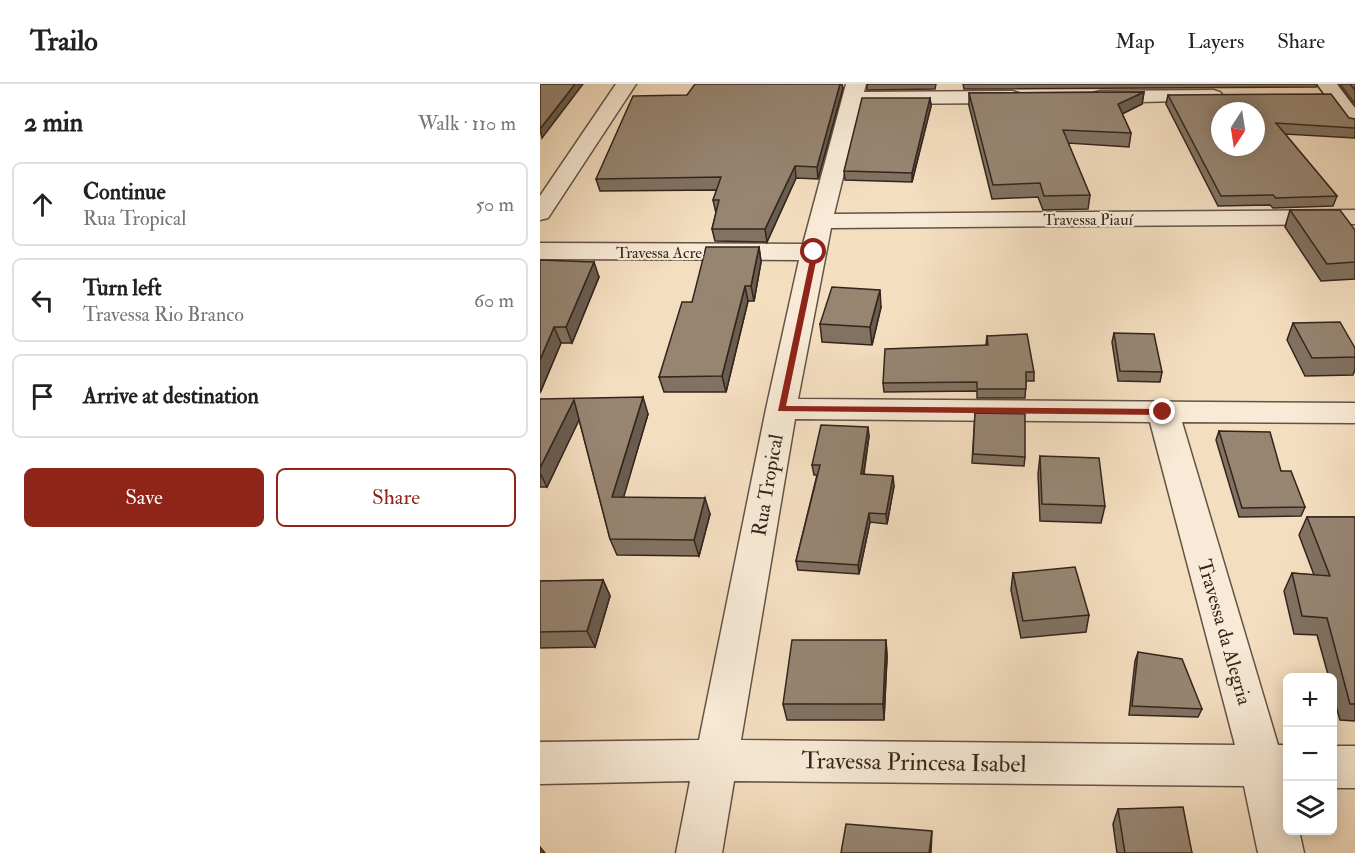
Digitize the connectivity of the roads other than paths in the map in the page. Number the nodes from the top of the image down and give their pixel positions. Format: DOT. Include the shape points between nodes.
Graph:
graph roads {
  1 [pos="626,84"];
  2 [pos="854,91"];
  3 [pos="1324,92"];
  4 [pos="1229,96"];
  5 [pos="1029,97"];
  6 [pos="1076,97"];
  7 [pos="1355,122"];
  8 [pos="540,213"];
  9 [pos="1355,217"];
  10 [pos="818,236"];
  11 [pos="540,251"];
  12 [pos="781,409"];
  13 [pos="1163,412"];
  14 [pos="1355,413"];
  15 [pos="717,760"];
  16 [pos="540,763"];
  17 [pos="1275,766"];
  18 [pos="1337,766"];
  19 [pos="1355,767"];
  20 [pos="699,853"];
  21 [pos="1281,853"];
  1 -- 8 [label="street"];
  2 -- 5 [label="street"];
  2 -- 10 [label="street, Rua Tropical"];
  3 -- 7 [label="street"];
  4 -- 6 [label="street"];
  9 -- 10 [label="street, Travessa Piauí"];
  10 -- 11 [label="street, Travessa Acre"];
  10 -- 12 [label="street, Rua Tropical"];
  12 -- 13 [label="street"];
  12 -- 15 [label="street, Rua Tropical"];
  13 -- 14 [label="street"];
  13 -- 17 [label="street, Travessa da Alegria"];
  15 -- 16 [label="street, Travessa Princesa Isabel"];
  15 -- 17 [label="street, Travessa Princesa Isabel"];
  15 -- 20 [label="street, Rua Tropical"];
  17 -- 21 [label="street, Travessa da Alegria"];
  18 -- 19 [label="street"];
}
